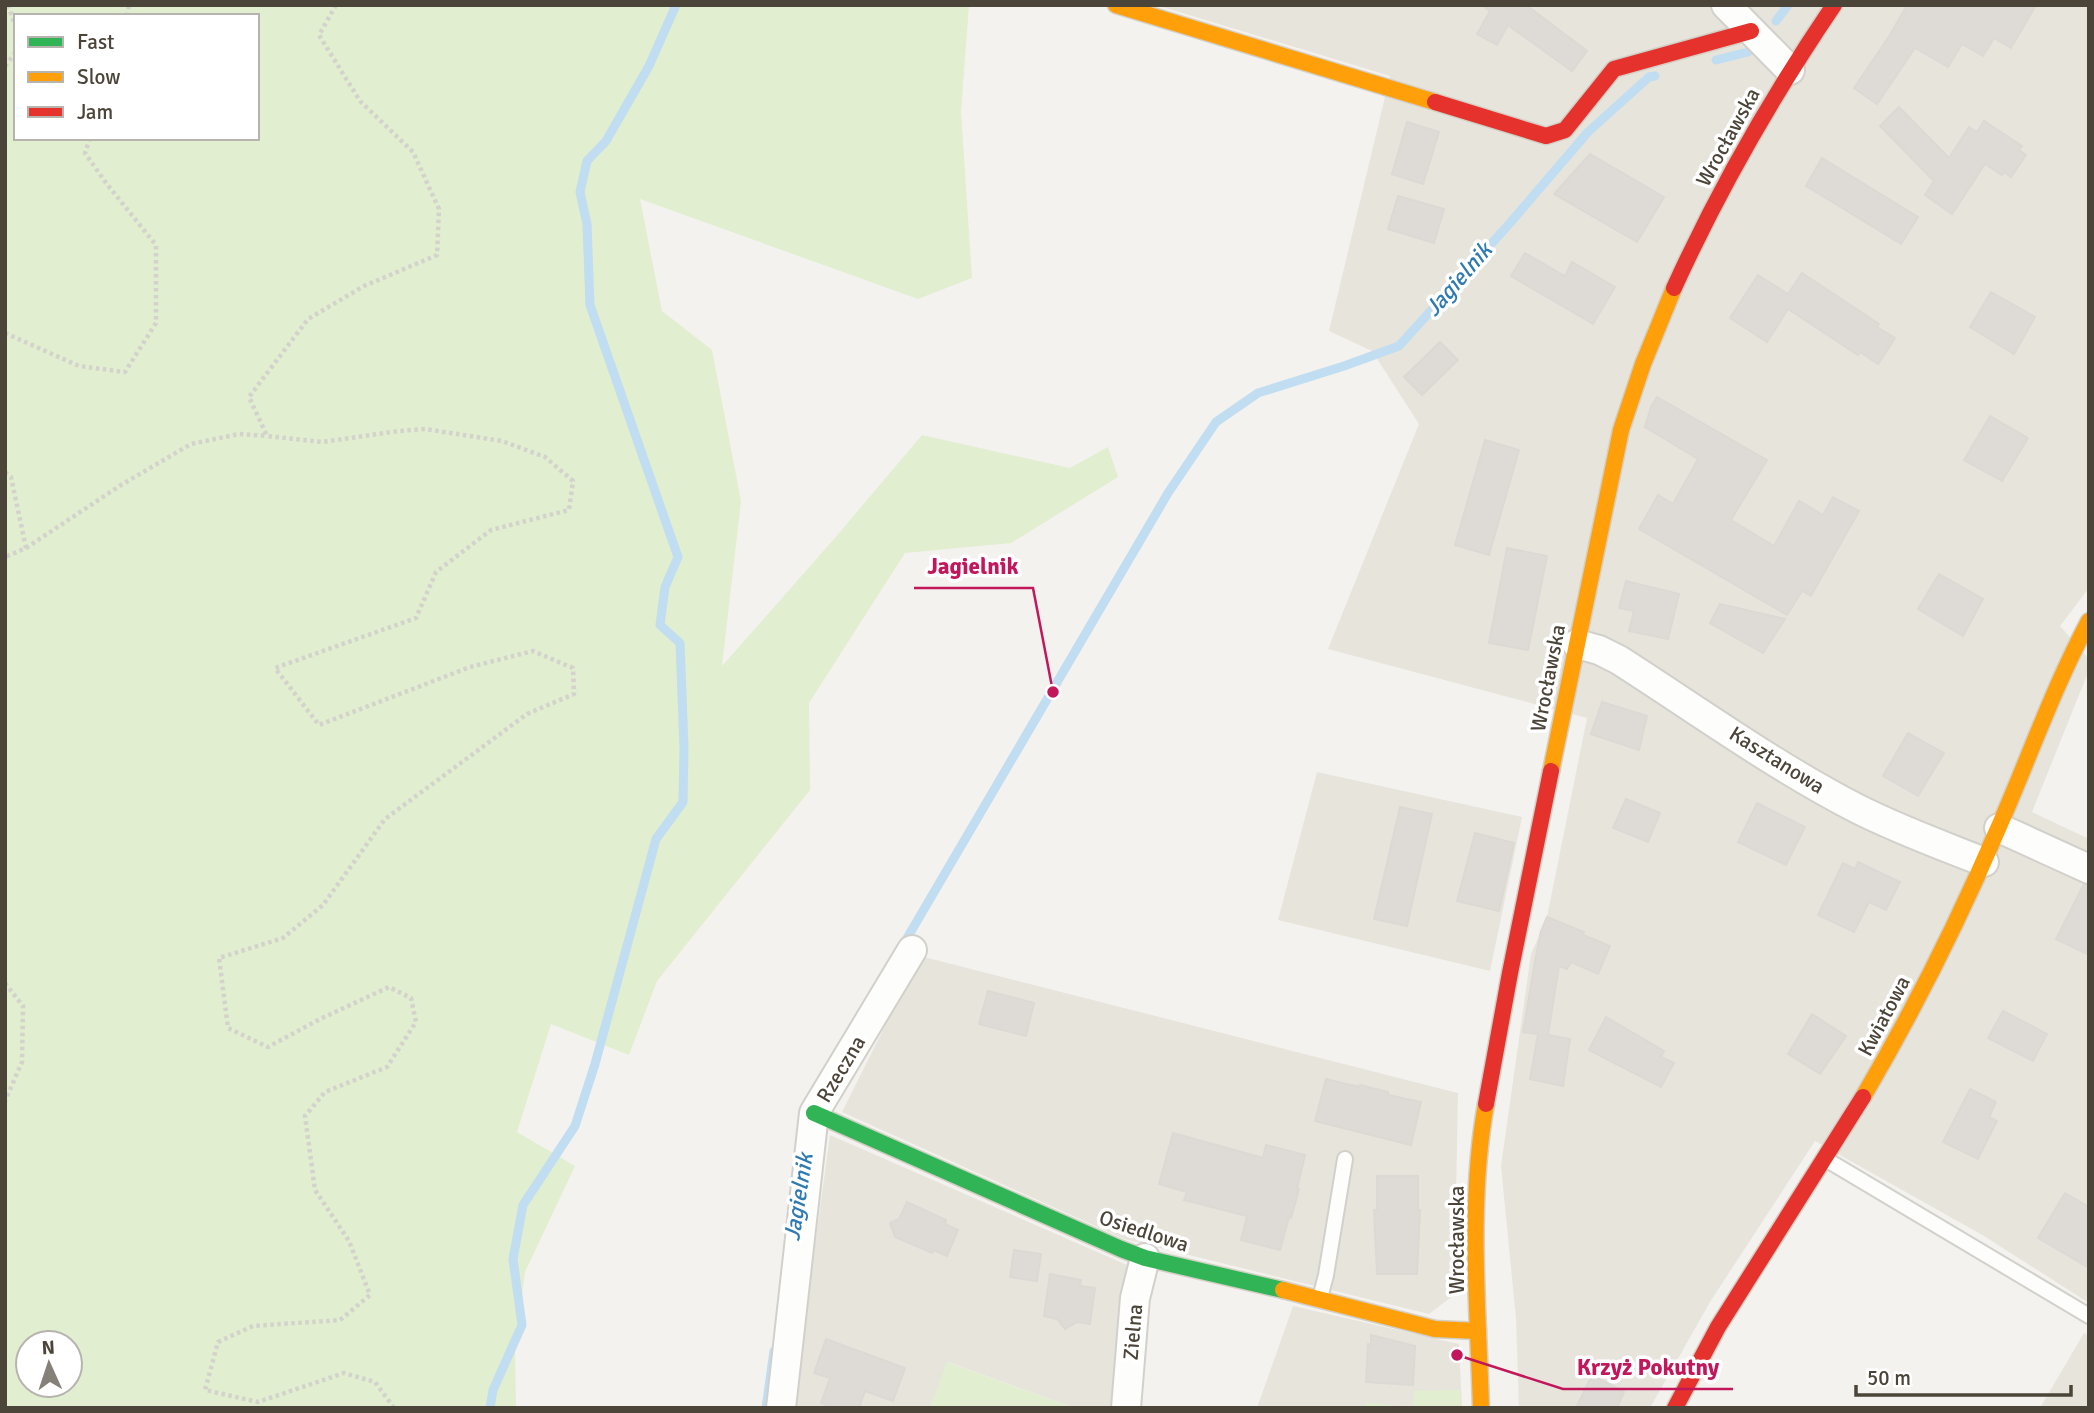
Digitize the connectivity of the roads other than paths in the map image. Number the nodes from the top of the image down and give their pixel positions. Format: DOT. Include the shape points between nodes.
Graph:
graph roads {
  1 [pos="1116,5"];
  2 [pos="1726,5"];
  3 [pos="1834,5"];
  4 [pos="1751,31"];
  5 [pos="1790,70"];
  6 [pos="2088,624"];
  7 [pos="1577,644"];
  8 [pos="1999,828"];
  9 [pos="1984,862"];
  10 [pos="2089,869"];
  11 [pos="912,950"];
  12 [pos="814,1113"];
  13 [pos="1345,1159"];
  14 [pos="1825,1160"];
  15 [pos="1145,1258"];
  16 [pos="1320,1299"];
  17 [pos="2089,1316"];
  18 [pos="1478,1331"];
  19 [pos="781,1408"];
  20 [pos="1126,1408"];
  21 [pos="1481,1408"];
  22 [pos="1675,1408"];
  1 -- 4 [label="street" via="1546,136 1565,130 1614,69"];
  2 -- 4 [label="street"];
  3 -- 5 [label="street, Wrocławska"];
  4 -- 5 [label="street"];
  5 -- 7 [label="street, Wrocławska" via="1700,231 1636,380 1613,464"];
  6 -- 8 [label="street, Kwiatowa"];
  7 -- 9 [label="street, Kasztanowa" via="1619,660 1856,808"];
  7 -- 18 [label="street, Wrocławska" via="1481,1134 1476,1219"];
  8 -- 9 [label="street, Kwiatowa"];
  8 -- 10 [label="street"];
  9 -- 14 [label="street, Kwiatowa" via="1913,1009"];
  11 -- 12 [label="street, Rzeczna"];
  12 -- 15 [label="street, Osiedlowa"];
  12 -- 19 [label="street, Rzeczna"];
  13 -- 16 [label="lane"];
  14 -- 17 [label="lane"];
  14 -- 22 [label="street, Kwiatowa" via="1714,1332"];
  15 -- 16 [label="street, Osiedlowa"];
  15 -- 20 [label="street, Zielna" via="1135,1298"];
  16 -- 18 [label="street, Osiedlowa" via="1435,1329"];
  18 -- 21 [label="street, Wrocławska"];
}
